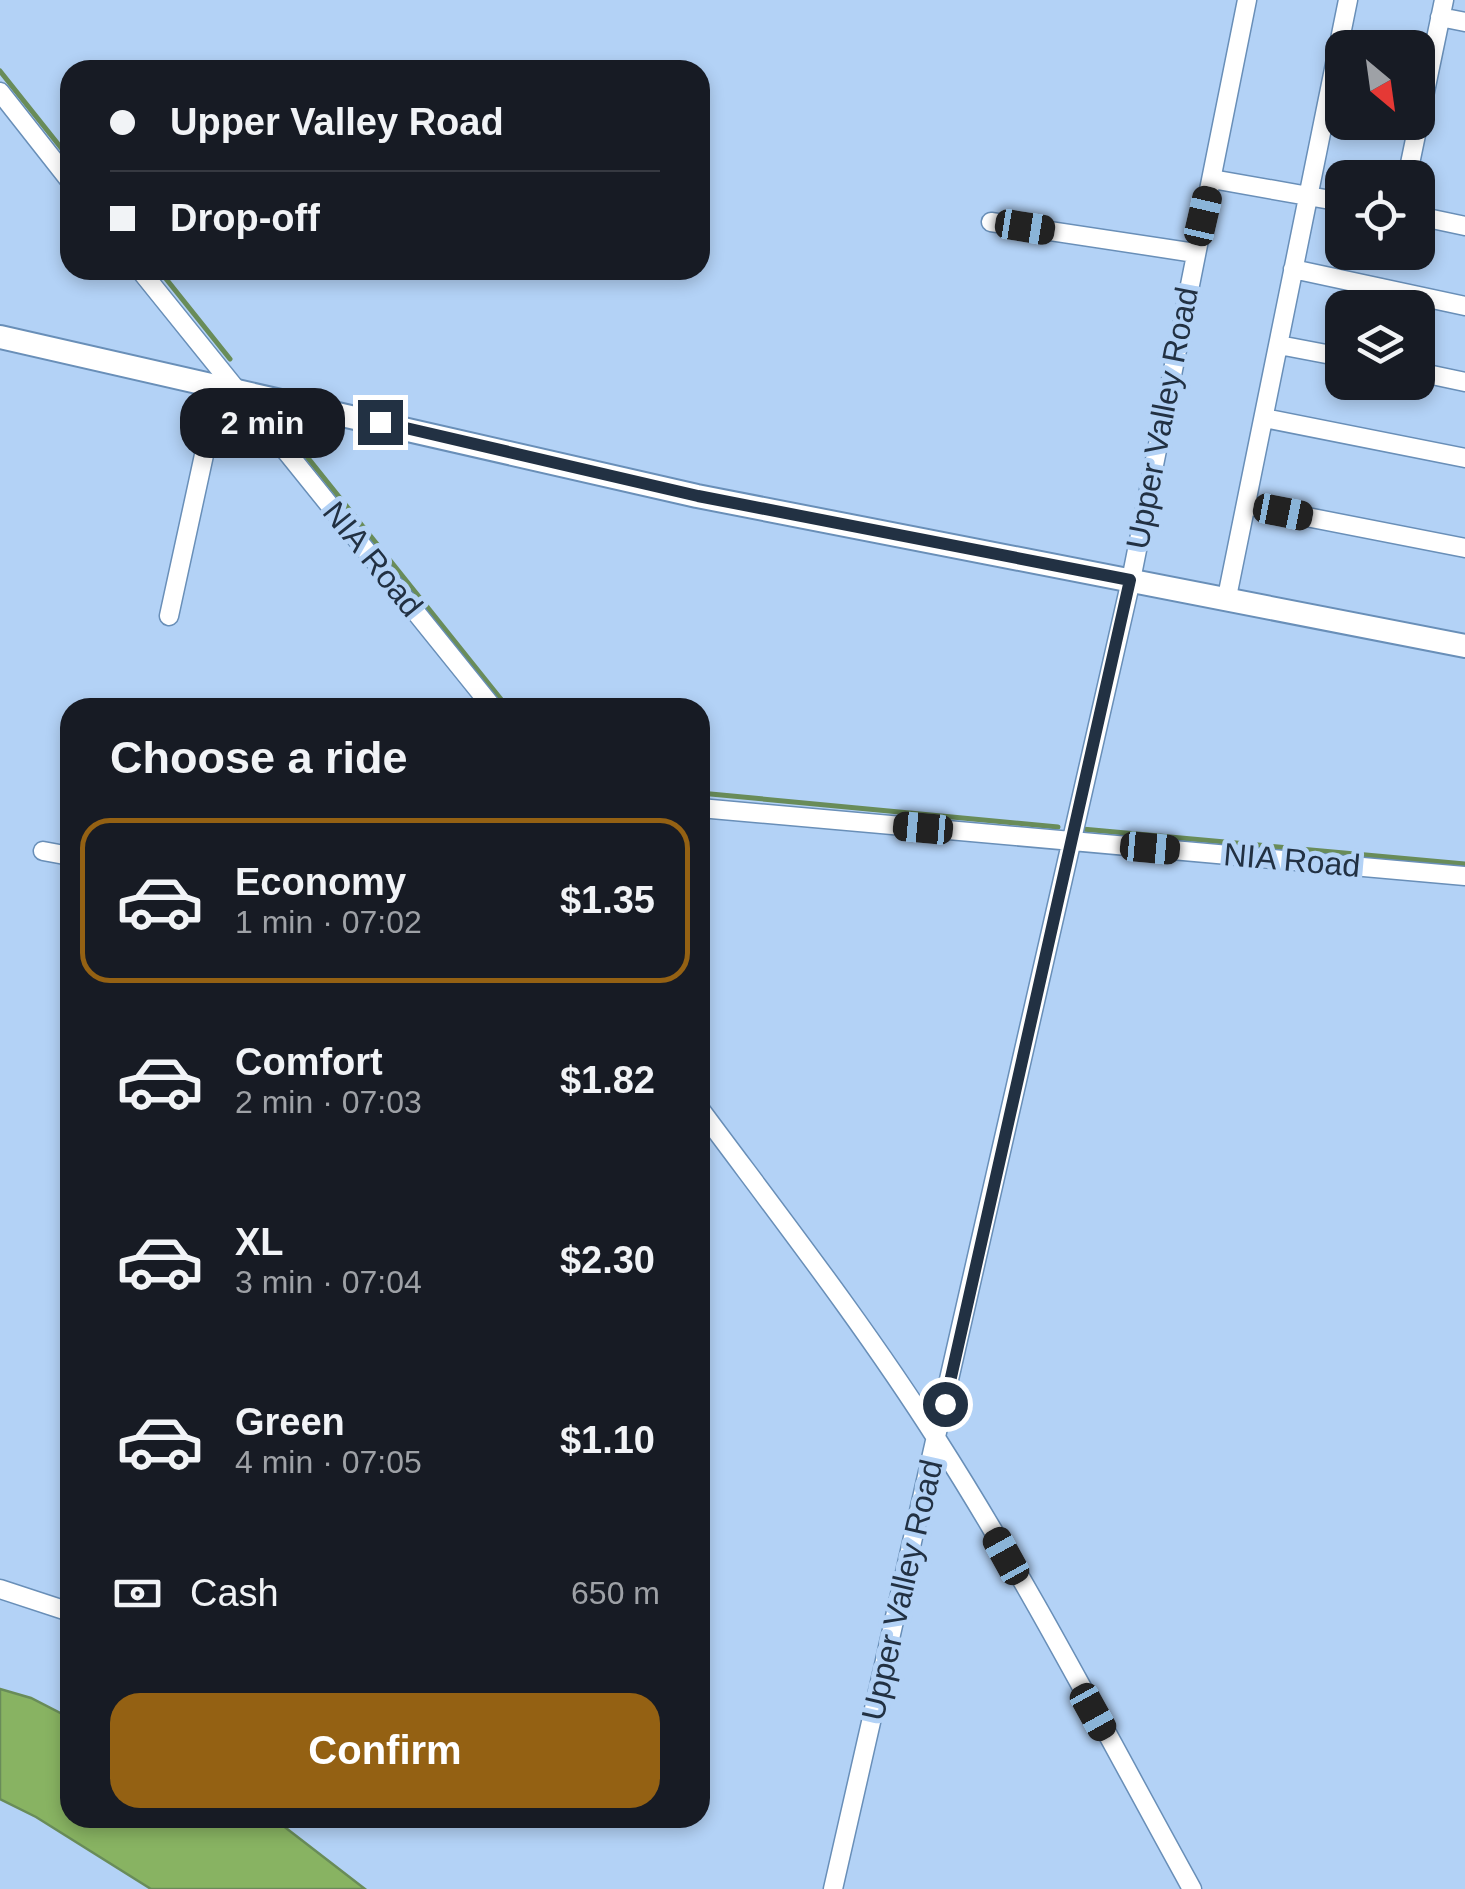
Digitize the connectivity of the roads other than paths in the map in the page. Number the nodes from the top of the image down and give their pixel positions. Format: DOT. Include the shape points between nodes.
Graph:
graph roads {
  1 [pos="1247,0"];
  2 [pos="1348,0"];
  3 [pos="1442,8"];
  4 [pos="1465,22"];
  5 [pos="0,92"];
  6 [pos="1411,160"];
  7 [pos="60,168"];
  8 [pos="1212,180"];
  9 [pos="1308,196"];
  10 [pos="1325,199"];
  11 [pos="1435,220"];
  12 [pos="991,222"];
  13 [pos="1465,226"];
  14 [pos="1195,253"];
  15 [pos="1294,269"];
  16 [pos="147,280"];
  17 [pos="1465,306"];
  18 [pos="0,336"];
  19 [pos="1279,345"];
  20 [pos="1325,354"];
  21 [pos="1435,376"];
  22 [pos="1465,382"];
  23 [pos="226,387"];
  24 [pos="1264,418"];
  25 [pos="1465,458"];
  26 [pos="1246,505"];
  27 [pos="1465,548"];
  28 [pos="1130,580"];
  29 [pos="1227,598"];
  30 [pos="169,616"];
  31 [pos="1465,646"];
  32 [pos="485,698"];
  33 [pos="710,809"];
  34 [pos="1072,841"];
  35 [pos="42,851"];
  36 [pos="60,854"];
  37 [pos="1465,876"];
  38 [pos="710,1121"];
  39 [pos="937,1439"];
  40 [pos="0,1589"];
  41 [pos="60,1609"];
  42 [pos="834,1889"];
  43 [pos="1192,1889"];
  1 -- 8 [label="street, Upper Valley Road"];
  2 -- 9 [label="street"];
  3 -- 4 [label="street"];
  3 -- 6 [label="street"];
  5 -- 7 [label="street"];
  8 -- 9 [label="street"];
  8 -- 14 [label="street, Upper Valley Road"];
  9 -- 10 [label="street"];
  9 -- 15 [label="street"];
  11 -- 13 [label="street"];
  12 -- 14 [label="street"];
  14 -- 28 [label="street, Upper Valley Road"];
  15 -- 17 [label="street"];
  15 -- 19 [label="street"];
  16 -- 23 [label="street, NIA Road"];
  18 -- 23 [label="street"];
  19 -- 20 [label="street"];
  19 -- 24 [label="street"];
  21 -- 22 [label="street"];
  23 -- 28 [label="street" via="698,496"];
  23 -- 30 [label="street" via="201,458"];
  23 -- 32 [label="street, NIA Road"];
  24 -- 25 [label="street"];
  24 -- 26 [label="street"];
  26 -- 27 [label="street"];
  26 -- 29 [label="street"];
  28 -- 29 [label="street"];
  28 -- 34 [label="street, Upper Valley Road"];
  29 -- 31 [label="street"];
  33 -- 34 [label="street, NIA Road"];
  34 -- 37 [label="street, NIA Road"];
  34 -- 39 [label="street, Upper Valley Road"];
  35 -- 36 [label="street"];
  38 -- 39 [label="street"];
  39 -- 42 [label="street, Upper Valley Road"];
  39 -- 43 [label="street"];
  40 -- 41 [label="street"];
}
